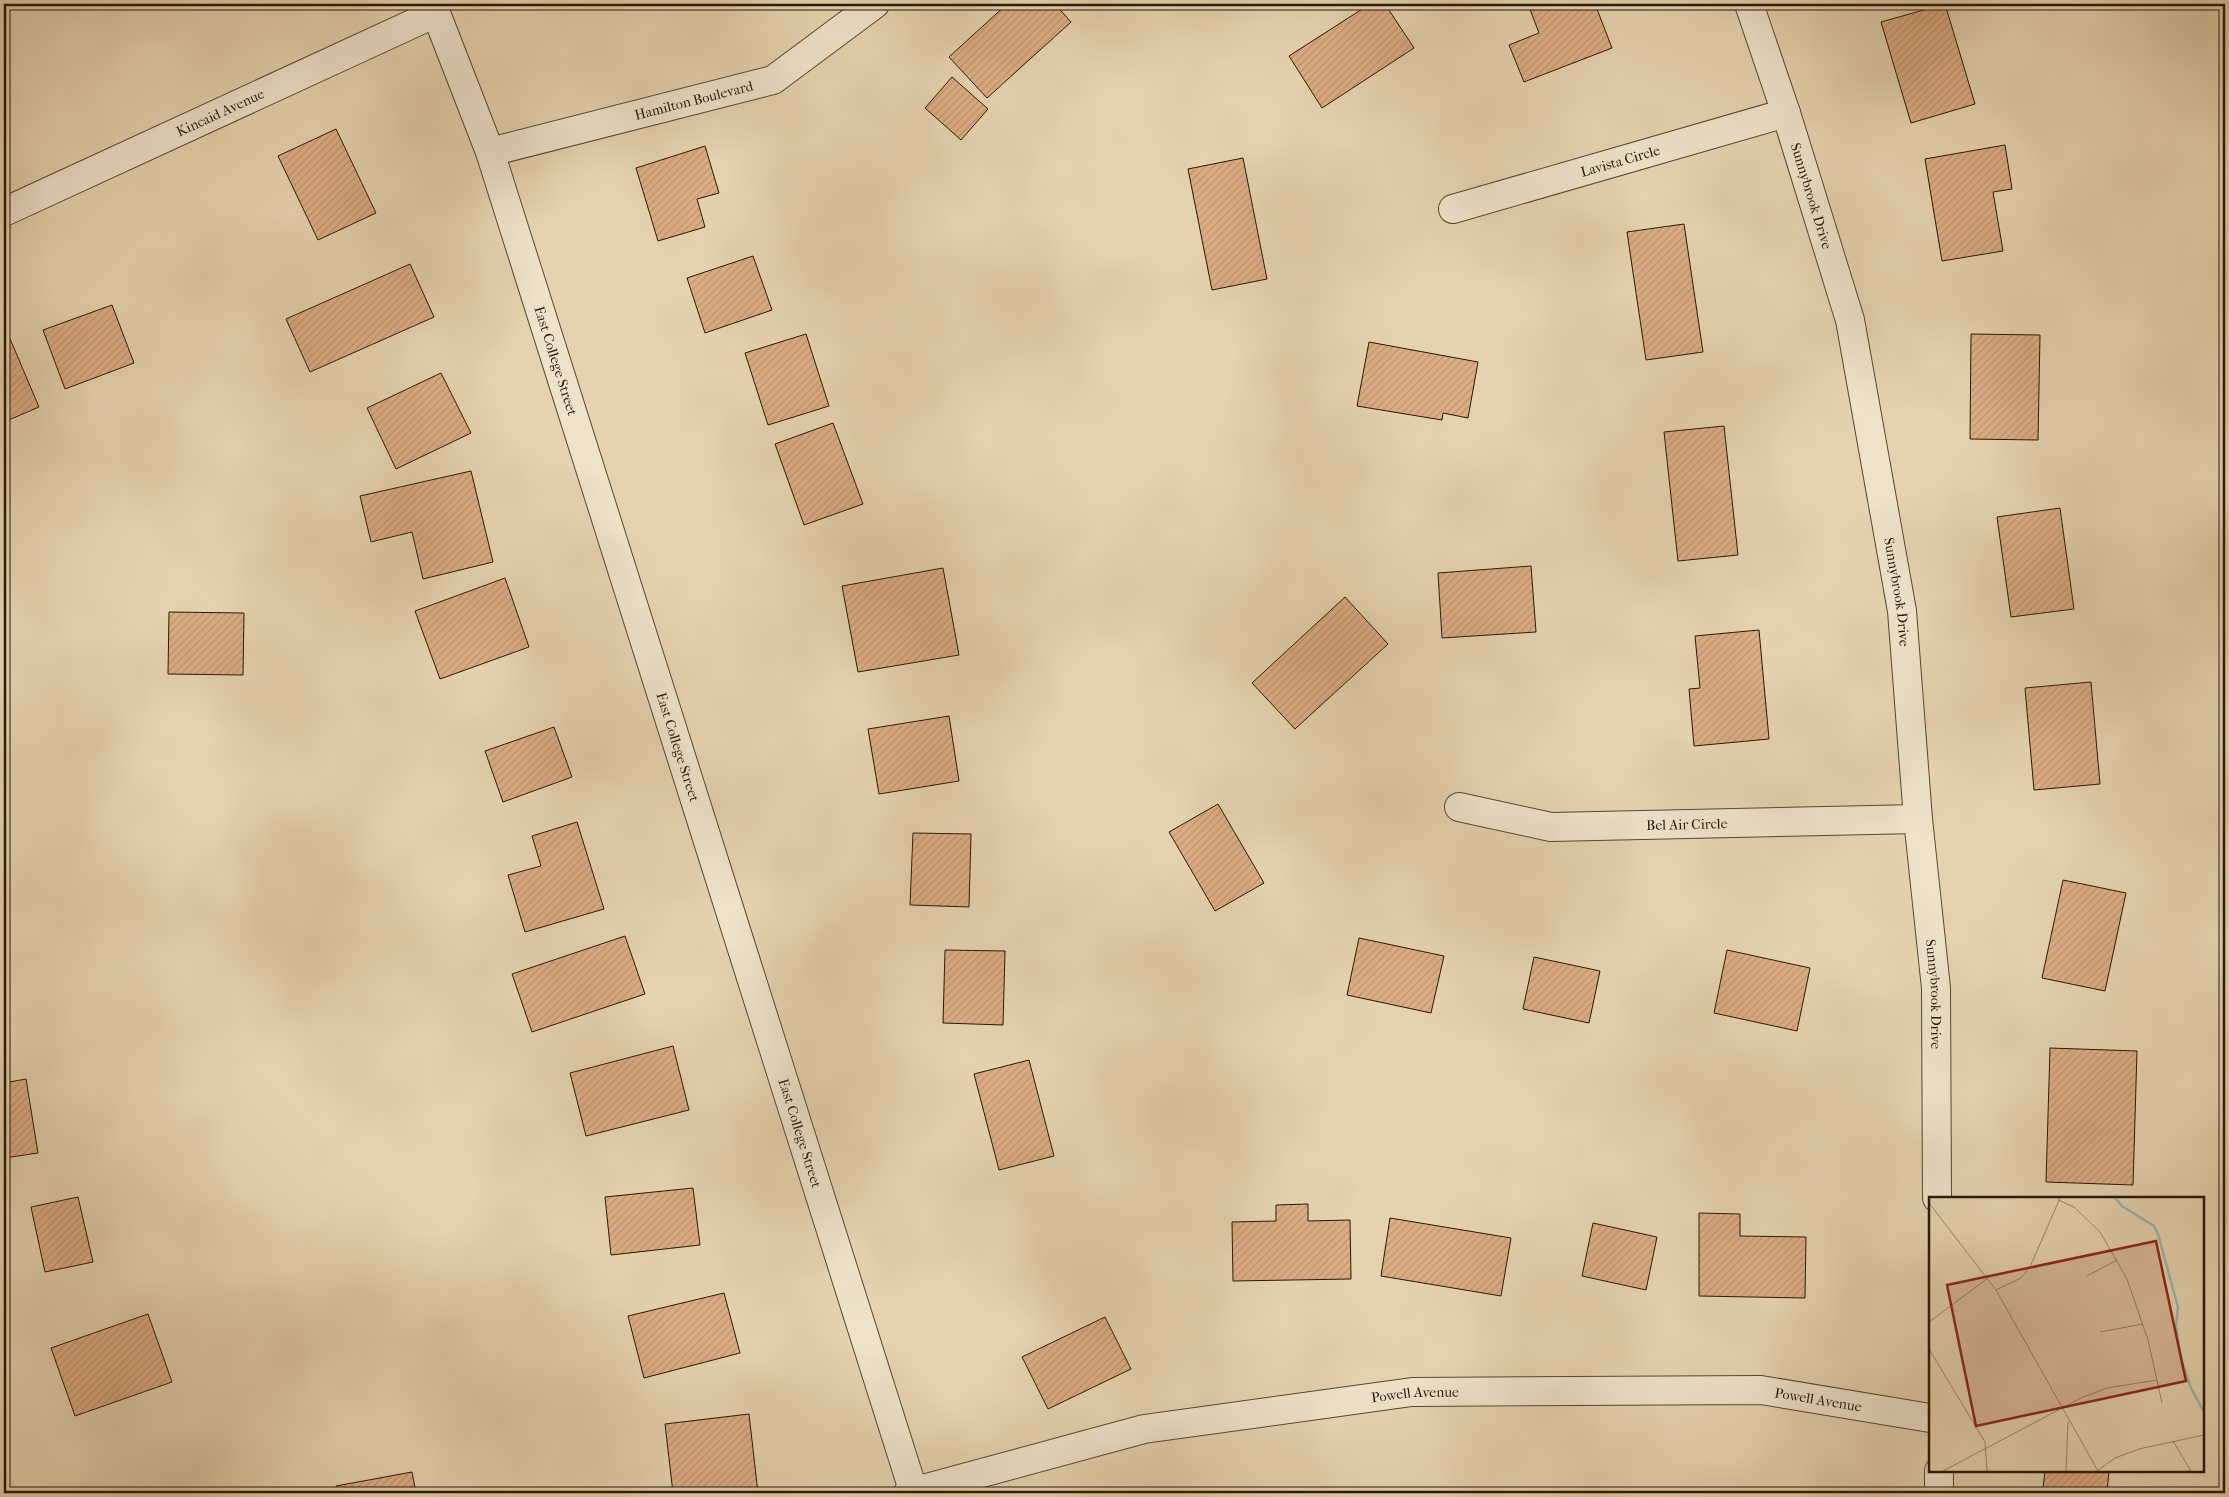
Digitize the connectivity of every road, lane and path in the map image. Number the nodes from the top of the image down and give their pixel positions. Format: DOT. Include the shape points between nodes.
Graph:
graph roads {
  1 [pos="875,4"];
  2 [pos="1749,4"];
  3 [pos="434,9"];
  4 [pos="1786,113"];
  5 [pos="490,152"];
  6 [pos="1453,209"];
  7 [pos="4,212"];
  8 [pos="1459,807"];
  9 [pos="1918,819"];
  10 [pos="1937,1197"];
  11 [pos="1929,1418"];
  12 [pos="1938,1472"];
  13 [pos="912,1493"];
  14 [pos="1938,1493"];
  1 -- 5 [label="street, Hamilton Boulevard" via="773,80"];
  2 -- 4 [label="street, Sunnybrook Drive"];
  3 -- 5 [label="street, East College Street"];
  3 -- 7 [label="street, Kincaid Avenue"];
  4 -- 6 [label="street, Lavista Circle"];
  4 -- 9 [label="street, Sunnybrook Drive" via="1850,320 1902,611"];
  5 -- 13 [label="street, East College Street"];
  8 -- 9 [label="street, Bel Air Circle" via="1551,827"];
  9 -- 10 [label="street, Sunnybrook Drive" via="1936,988"];
  11 -- 13 [label="street, Powell Avenue" via="1761,1390 1412,1392 1144,1429"];
  12 -- 14 [label="street"];
}
